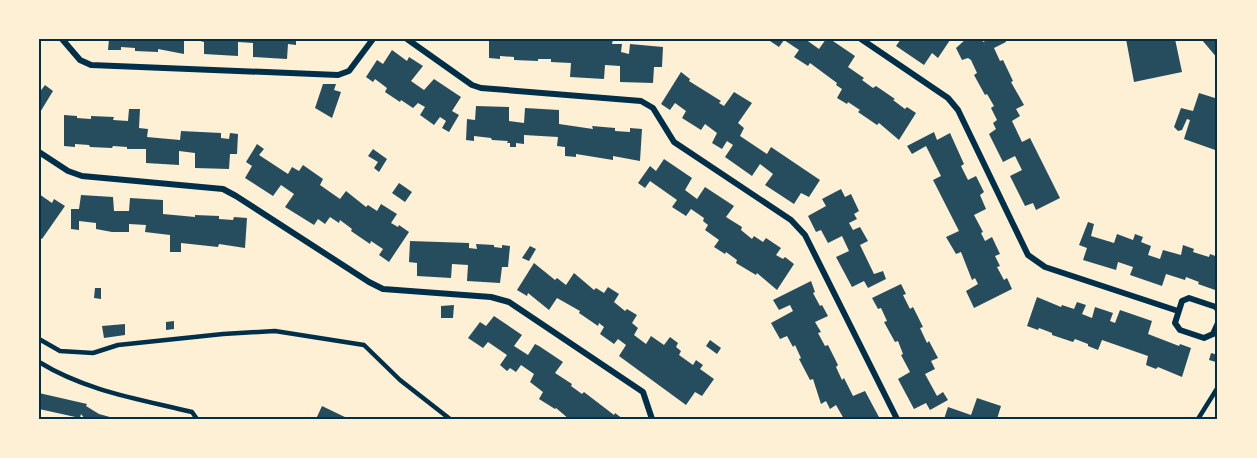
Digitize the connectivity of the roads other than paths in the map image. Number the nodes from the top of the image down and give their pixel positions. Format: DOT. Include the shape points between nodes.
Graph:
graph roads {
  1 [pos="62,39"];
  2 [pos="373,39"];
  3 [pos="407,39"];
  4 [pos="861,39"];
  5 [pos="39,152"];
  6 [pos="1218,310"];
  7 [pos="1178,311"];
  8 [pos="1218,323"];
  9 [pos="39,339"];
  10 [pos="39,362"];
  11 [pos="1218,387"];
  12 [pos="197,419"];
  13 [pos="450,419"];
  14 [pos="652,419"];
  15 [pos="897,419"];
  16 [pos="1198,419"];
  1 -- 2 [label="street" via="80,60 91,65 338,75 349,71"];
  3 -- 15 [label="street" via="481,88 642,101 652,108 674,142 791,220 805,234"];
  4 -- 7 [label="street" via="948,98 958,110 1029,255 1045,267"];
  5 -- 14 [label="street" via="82,176 223,189 383,289 491,297 509,302 643,392"];
  6 -- 7 [label="street" via="1189,298 1182,301"];
  7 -- 8 [label="street" via="1175,323 1180,330 1204,338 1213,334"];
  9 -- 13 [label="lane" via="60,351 93,353 118,345 275,331 364,345 400,380"];
  10 -- 12 [label="lane" via="101,391 192,412"];
  11 -- 16 [label="lane"];
}
